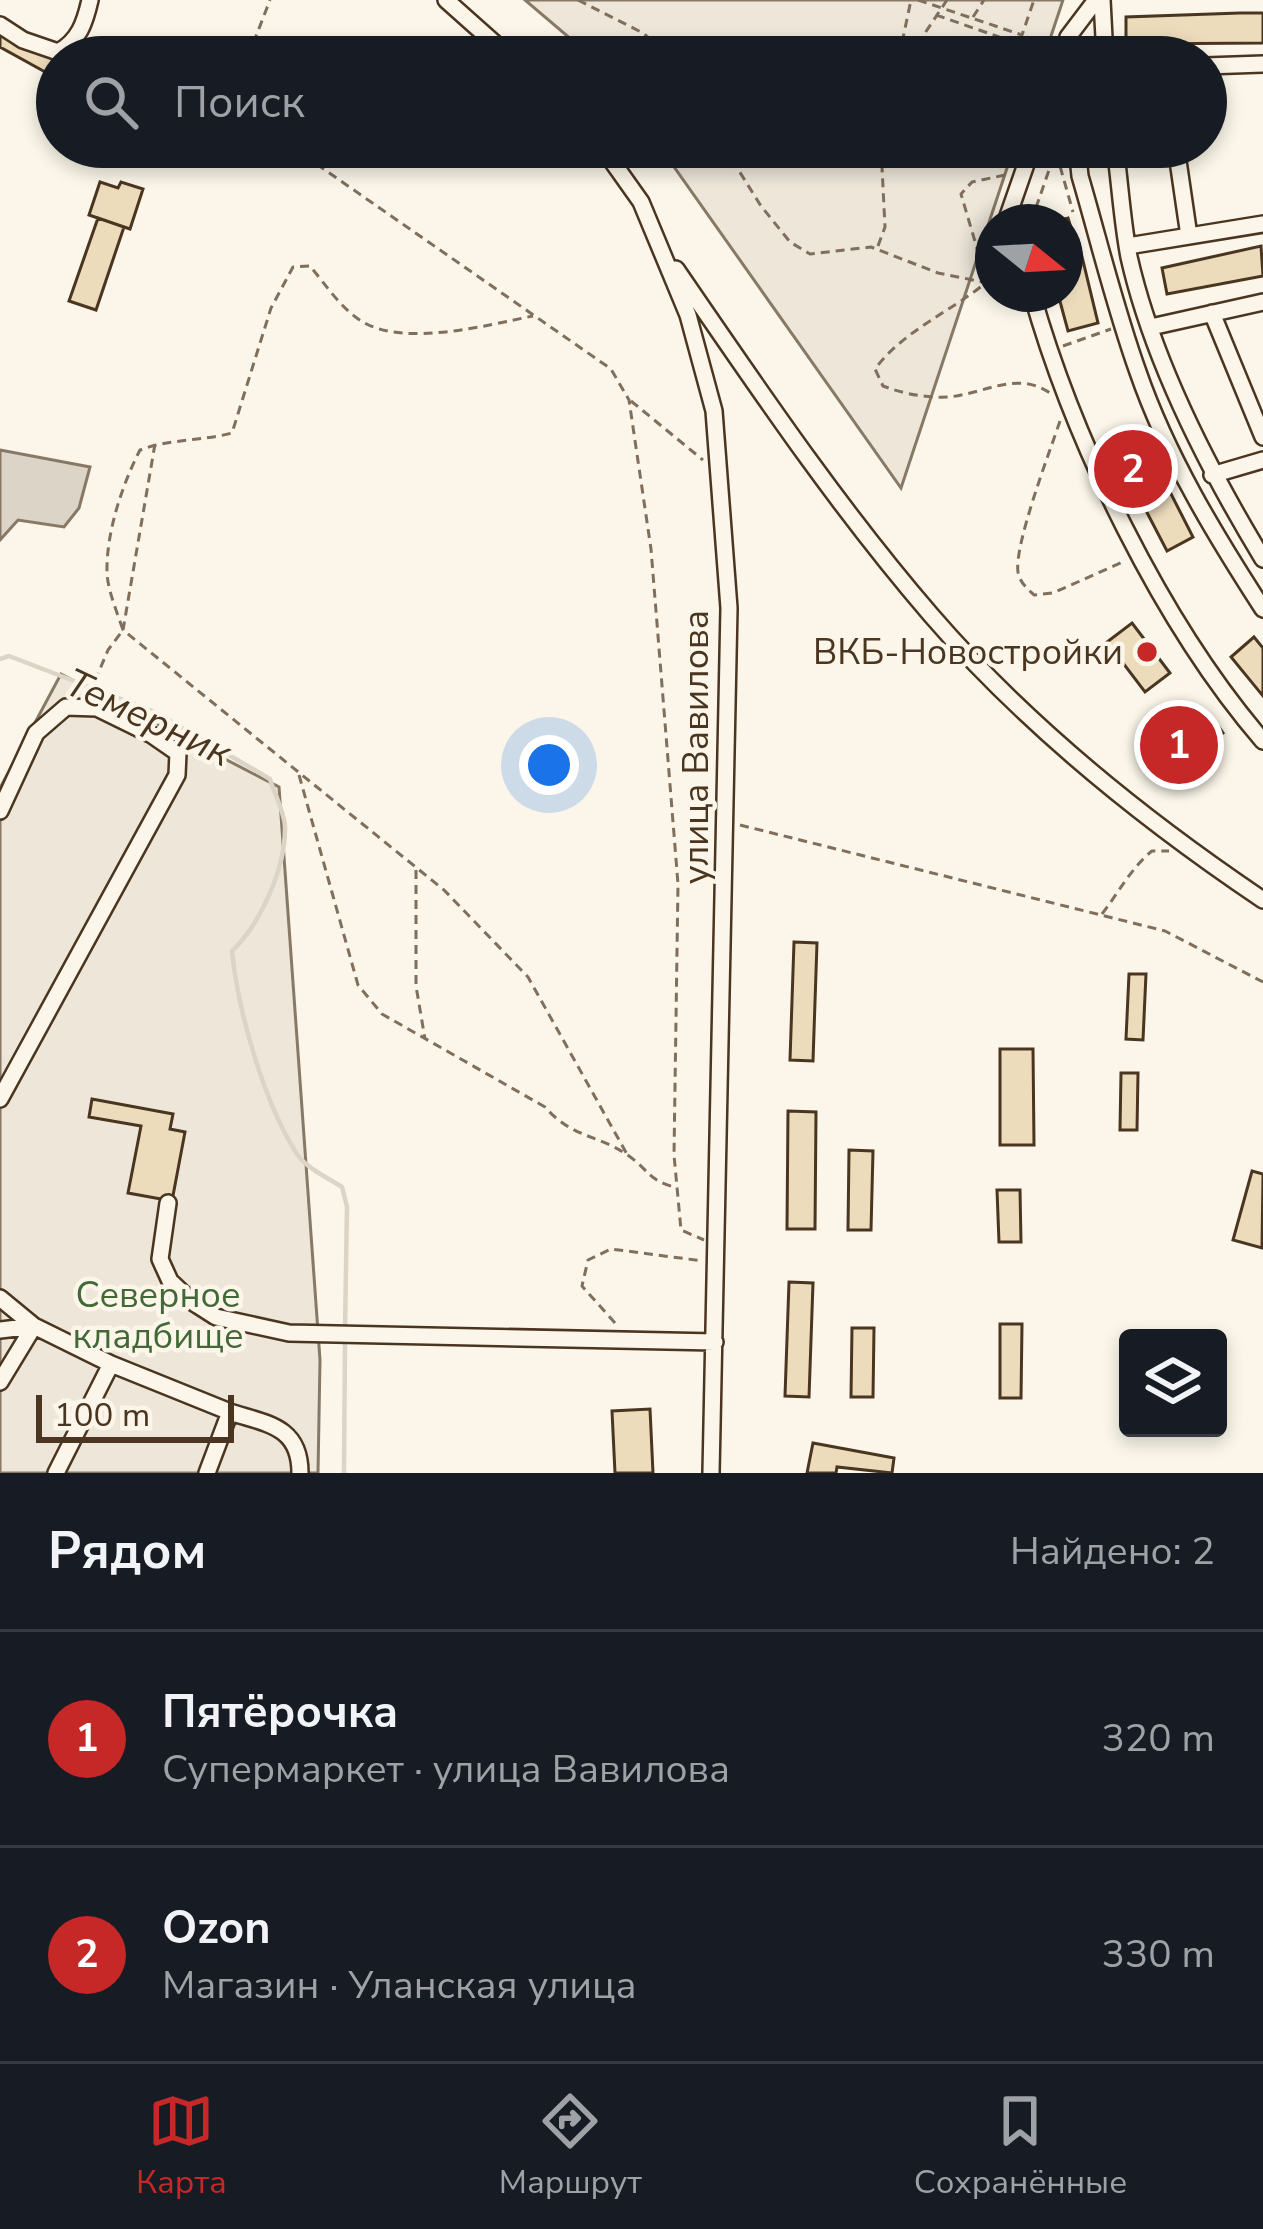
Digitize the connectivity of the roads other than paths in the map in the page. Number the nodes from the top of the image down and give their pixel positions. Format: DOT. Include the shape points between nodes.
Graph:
graph roads {
  1 [pos="90,0"];
  2 [pos="446,0"];
  3 [pos="1099,0"];
  4 [pos="0,25"];
  5 [pos="77,36"];
  6 [pos="486,36"];
  7 [pos="1069,36"];
  8 [pos="1103,36"];
  9 [pos="36,45"];
  10 [pos="1263,64"];
  11 [pos="1227,65"];
  12 [pos="617,168"];
  13 [pos="1025,168"];
  14 [pos="1079,168"];
  15 [pos="1118,168"];
  16 [pos="1179,168"];
  17 [pos="1012,204"];
  18 [pos="1263,224"];
  19 [pos="1190,236"];
  20 [pos="657,242"];
  21 [pos="1128,246"];
  22 [pos="1263,302"];
  23 [pos="1039,312"];
  24 [pos="1212,313"];
  25 [pos="1151,327"];
  26 [pos="1263,436"];
  27 [pos="1263,460"];
  28 [pos="1213,475"];
  29 [pos="1258,540"];
  30 [pos="1263,559"];
  31 [pos="1263,609"];
  32 [pos="1263,741"];
  33 [pos="0,811"];
  34 [pos="1263,900"];
  35 [pos="0,1099"];
  36 [pos="168,1203"];
  37 [pos="0,1298"];
  38 [pos="34,1326"];
  39 [pos="0,1330"];
  40 [pos="715,1342"];
  41 [pos="112,1364"];
  42 [pos="0,1382"];
  43 [pos="230,1412"];
  44 [pos="56,1473"];
  45 [pos="207,1473"];
  46 [pos="300,1473"];
  47 [pos="711,1473"];
  1 -- 5 [label="street"];
  2 -- 6 [label="street"];
  3 -- 7 [label="street"];
  3 -- 8 [label="street"];
  4 -- 9 [label="street"];
  10 -- 11 [label="street"];
  12 -- 20 [label="street, улица Вавилова"];
  13 -- 17 [label="street"];
  14 -- 31 [label="street" via="1159,421"];
  15 -- 21 [label="street"];
  16 -- 19 [label="street"];
  18 -- 19 [label="street"];
  19 -- 21 [label="street"];
  20 -- 34 [label="street, улица Вавилова" via="932,616 1127,799"];
  20 -- 40 [label="street, улица Вавилова" via="709,392 729,608"];
  21 -- 25 [label="street"];
  22 -- 24 [label="street"];
  23 -- 32 [label="street" via="1098,474 1232,704"];
  24 -- 25 [label="street"];
  24 -- 26 [label="street"];
  25 -- 28 [label="street"];
  27 -- 28 [label="street"];
  28 -- 29 [label="street"];
  29 -- 30 [label="street"];
  33 -- 35 [label="street" via="36,733 66,707 97,708 178,753 177,775"];
  36 -- 40 [label="street" via="160,1259 170,1281 216,1317 289,1333"];
  37 -- 38 [label="street"];
  38 -- 39 [label="street"];
  38 -- 41 [label="street"];
  38 -- 42 [label="street"];
  40 -- 47 [label="street, улица Вавилова"];
  41 -- 43 [label="street"];
  41 -- 44 [label="street"];
  43 -- 45 [label="street"];
  43 -- 46 [label="street" via="282,1430 300,1452"];
}
